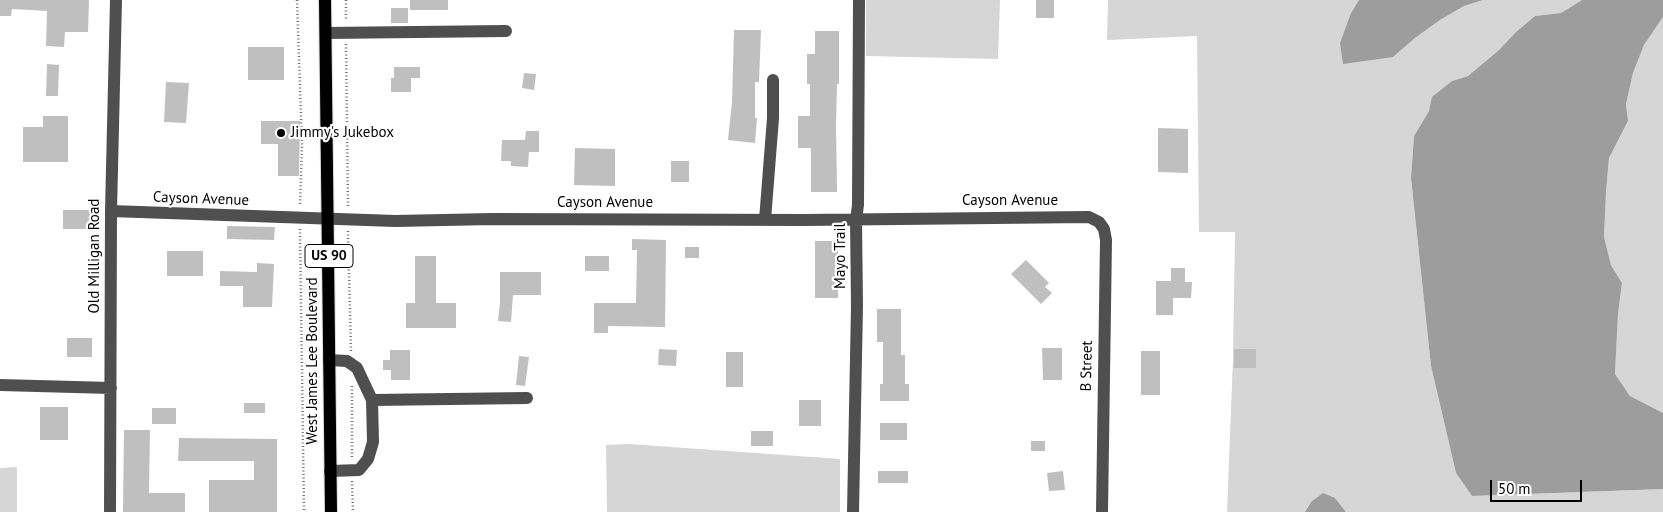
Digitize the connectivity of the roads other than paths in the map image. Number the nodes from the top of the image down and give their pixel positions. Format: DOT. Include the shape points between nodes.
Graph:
graph roads {
  1 [pos="116,0"];
  2 [pos="325,0"];
  3 [pos="859,0"];
  4 [pos="506,32"];
  5 [pos="326,33"];
  6 [pos="774,80"];
  7 [pos="111,211"];
  8 [pos="329,218"];
  9 [pos="765,220"];
  10 [pos="856,220"];
  11 [pos="1099,222"];
  12 [pos="329,360"];
  13 [pos="0,385"];
  14 [pos="111,388"];
  15 [pos="527,398"];
  16 [pos="372,400"];
  17 [pos="330,471"];
  18 [pos="110,512"];
  19 [pos="331,512"];
  20 [pos="853,512"];
  21 [pos="1102,512"];
  1 -- 7 [label="street, Old Milligan Road"];
  2 -- 5 [label="main road, West James Lee Boulevard / US 90"];
  3 -- 10 [label="street, Mayo Trail"];
  4 -- 5 [label="street"];
  5 -- 8 [label="main road, West James Lee Boulevard / US 90"];
  6 -- 9 [label="street"];
  7 -- 8 [label="street, Cayson Avenue"];
  7 -- 14 [label="street, Old Milligan Road"];
  8 -- 9 [label="street, Cayson Avenue" via="395,221"];
  8 -- 12 [label="main road, West James Lee Boulevard / US 90"];
  9 -- 10 [label="street, Cayson Avenue"];
  10 -- 11 [label="street, Cayson Avenue" via="1090,217"];
  10 -- 20 [label="street, Mayo Trail"];
  11 -- 21 [label="street, B Street" via="1106,240"];
  12 -- 16 [label="street" via="347,361 357,368"];
  12 -- 17 [label="main road, West James Lee Boulevard / US 90"];
  13 -- 14 [label="street"];
  14 -- 18 [label="street, Old Milligan Road"];
  15 -- 16 [label="street"];
  16 -- 17 [label="street" via="373,442 368,459 359,470"];
  17 -- 19 [label="main road, West James Lee Boulevard / US 90"];
}
